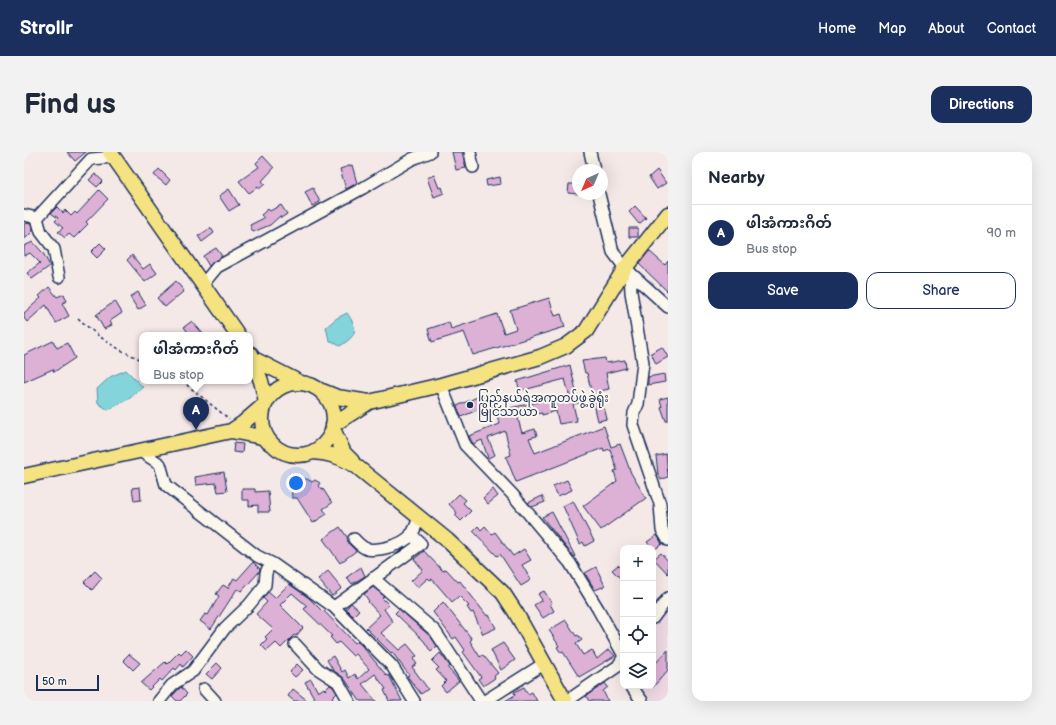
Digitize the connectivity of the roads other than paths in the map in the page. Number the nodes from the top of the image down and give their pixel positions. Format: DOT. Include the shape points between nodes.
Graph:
graph roads {
  1 [pos="430,152"];
  2 [pos="470,152"];
  3 [pos="594,153"];
  4 [pos="112,155"];
  5 [pos="594,164"];
  6 [pos="473,168"];
  7 [pos="601,200"];
  8 [pos="668,214"];
  9 [pos="24,215"];
  10 [pos="37,218"];
  11 [pos="628,270"];
  12 [pos="59,277"];
  13 [pos="203,284"];
  14 [pos="668,307"];
  15 [pos="236,332"];
  16 [pos="253,357"];
  17 [pos="253,359"];
  18 [pos="301,383"];
  19 [pos="441,385"];
  20 [pos="322,391"];
  21 [pos="266,402"];
  22 [pos="369,402"];
  23 [pos="333,427"];
  24 [pos="234,429"];
  25 [pos="272,444"];
  26 [pos="140,450"];
  27 [pos="313,452"];
  28 [pos="356,466"];
  29 [pos="24,476"];
  30 [pos="419,517"];
  31 [pos="411,534"];
  32 [pos="354,539"];
  33 [pos="668,540"];
  34 [pos="270,563"];
  35 [pos="373,578"];
  36 [pos="668,598"];
  37 [pos="334,607"];
  38 [pos="654,617"];
  39 [pos="295,644"];
  40 [pos="622,653"];
  41 [pos="545,663"];
  42 [pos="620,667"];
  43 [pos="204,689"];
  44 [pos="633,689"];
  45 [pos="345,699"];
  46 [pos="159,701"];
  47 [pos="215,701"];
  48 [pos="414,701"];
  49 [pos="481,701"];
  50 [pos="485,701"];
  51 [pos="566,701"];
  52 [pos="642,701"];
  1 -- 13 [label="street" via="412,159 217,267"];
  2 -- 6 [label="street"];
  3 -- 5 [label="street"];
  4 -- 10 [label="street" via="91,159"];
  4 -- 13 [label="main road"];
  7 -- 11 [label="street" via="613,252"];
  8 -- 11 [label="main road"];
  9 -- 10 [label="street"];
  10 -- 12 [label="street" via="42,232 54,249"];
  11 -- 14 [label="street"];
  11 -- 19 [label="main road" via="586,331 566,346 540,357"];
  11 -- 33 [label="street" via="643,363 633,425 660,504 662,530"];
  13 -- 15 [label="main road"];
  16 -- 18 [label="main road"];
  17 -- 21 [label="main road"];
  18 -- 20 [label="main road"];
  18 -- 21 [label="main road" via="287,384 275,390"];
  19 -- 22 [label="main road"];
  19 -- 40 [label="street" via="465,445 522,505 570,563"];
  20 -- 22 [label="main road" via="337,397"];
  20 -- 23 [label="main road" via="333,410"];
  21 -- 24 [label="main road"];
  21 -- 25 [label="main road" via="262,425"];
  22 -- 23 [label="main road"];
  23 -- 27 [label="main road" via="322,446"];
  23 -- 28 [label="main road" via="344,453"];
  24 -- 25 [label="main road" via="262,437"];
  24 -- 26 [label="main road"];
  25 -- 27 [label="main road" via="281,451 292,454 303,455"];
  26 -- 29 [label="main road"];
  26 -- 34 [label="street" via="160,464 166,485 257,556"];
  27 -- 28 [label="main road" via="328,452"];
  28 -- 30 [label="main road"];
  30 -- 31 [label="street"];
  30 -- 41 [label="main road" via="503,593"];
  31 -- 32 [label="street" via="398,543 367,549"];
  31 -- 35 [label="street" via="420,544"];
  34 -- 37 [label="street"];
  34 -- 46 [label="street" via="265,585 249,606 225,628 193,671 172,685"];
  35 -- 37 [label="street"];
  35 -- 49 [label="street" via="435,631"];
  36 -- 38 [label="street"];
  37 -- 48 [label="street" via="392,666"];
  39 -- 45 [label="street" via="318,668 338,682"];
  41 -- 50 [label="street"];
  41 -- 51 [label="main road"];
  42 -- 51 [label="street"];
  43 -- 47 [label="street"];
  44 -- 52 [label="street"];
}
